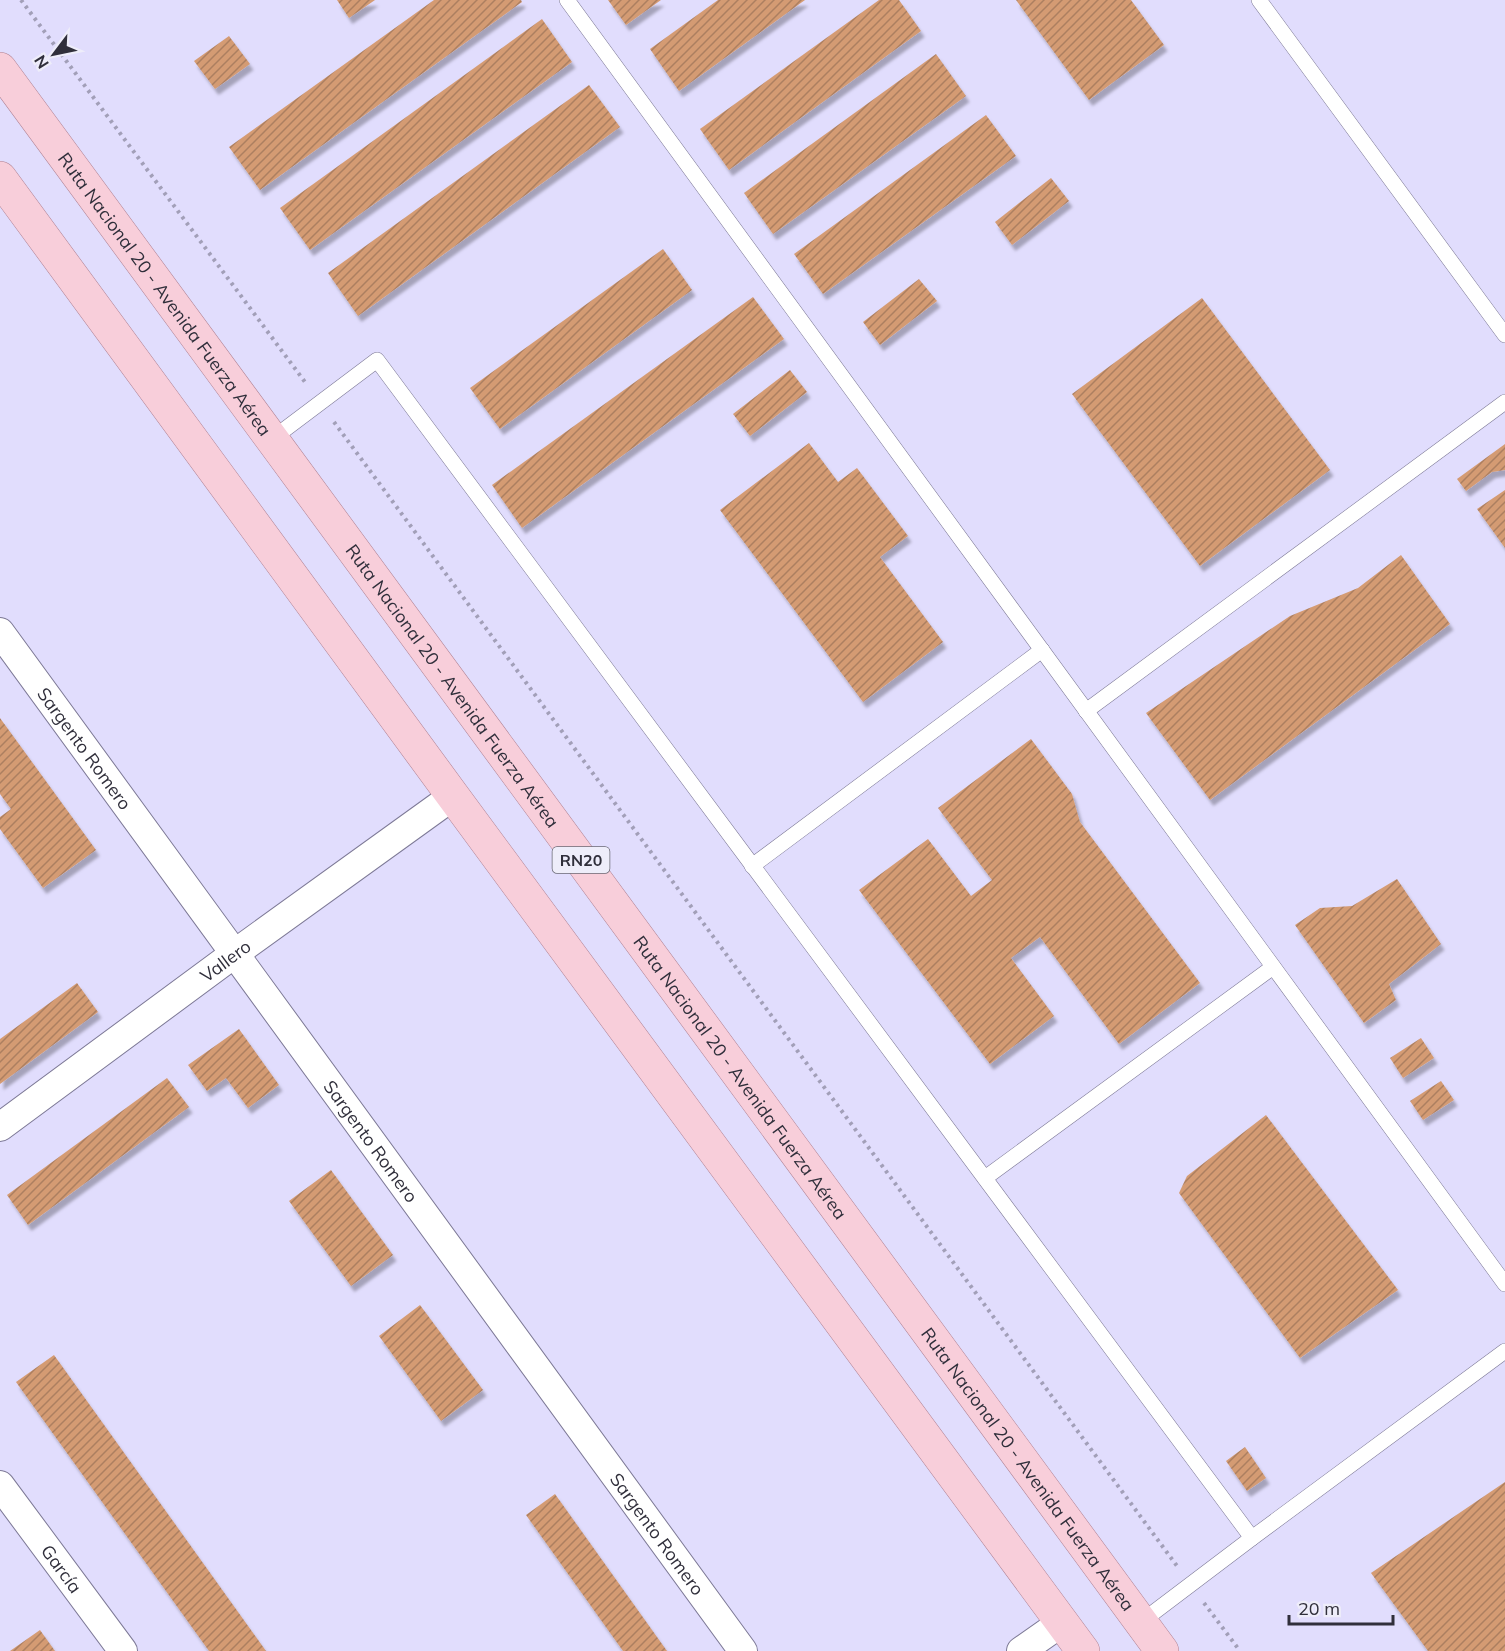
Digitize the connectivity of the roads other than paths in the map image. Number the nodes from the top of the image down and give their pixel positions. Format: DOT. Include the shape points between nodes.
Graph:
graph roads {
  1 [pos="567,0"];
  2 [pos="1259,0"];
  3 [pos="0,69"];
  4 [pos="0,178"];
  5 [pos="1505,335"];
  6 [pos="1505,402"];
  7 [pos="272,439"];
  8 [pos="0,632"];
  9 [pos="1041,650"];
  10 [pos="1086,711"];
  11 [pos="453,796"];
  12 [pos="752,866"];
  13 [pos="234,954"];
  14 [pos="1273,967"];
  15 [pos="0,1127"];
  16 [pos="985,1178"];
  17 [pos="1505,1284"];
  18 [pos="1505,1351"];
  19 [pos="0,1485"];
  20 [pos="1252,1538"];
  21 [pos="1141,1622"];
  22 [pos="1061,1623"];
  23 [pos="123,1651"];
  24 [pos="743,1651"];
  25 [pos="1021,1651"];
  26 [pos="1083,1651"];
  27 [pos="1162,1651"];
  1 -- 9 [label="lane"];
  2 -- 5 [label="lane"];
  3 -- 7 [label="main road, Ruta Nacional 20 - Avenida Fuerza Aérea / RN20"];
  4 -- 11 [label="main road"];
  6 -- 10 [label="lane"];
  7 -- 12 [label="lane" via="376,360"];
  7 -- 21 [label="main road, Ruta Nacional 20 - Avenida Fuerza Aérea / RN20"];
  8 -- 13 [label="street, Sargento Romero"];
  9 -- 10 [label="lane"];
  9 -- 12 [label="lane"];
  10 -- 14 [label="lane"];
  11 -- 13 [label="street, Vallero"];
  11 -- 22 [label="main road"];
  12 -- 16 [label="lane"];
  13 -- 15 [label="street, Vallero"];
  13 -- 24 [label="street, Sargento Romero"];
  14 -- 16 [label="lane"];
  14 -- 17 [label="lane"];
  16 -- 20 [label="lane"];
  18 -- 20 [label="lane"];
  19 -- 23 [label="street, García"];
  20 -- 21 [label="lane"];
  21 -- 27 [label="main road, Ruta Nacional 20 - Avenida Fuerza Aérea / RN20"];
  22 -- 25 [label="street"];
  22 -- 26 [label="main road"];
}
